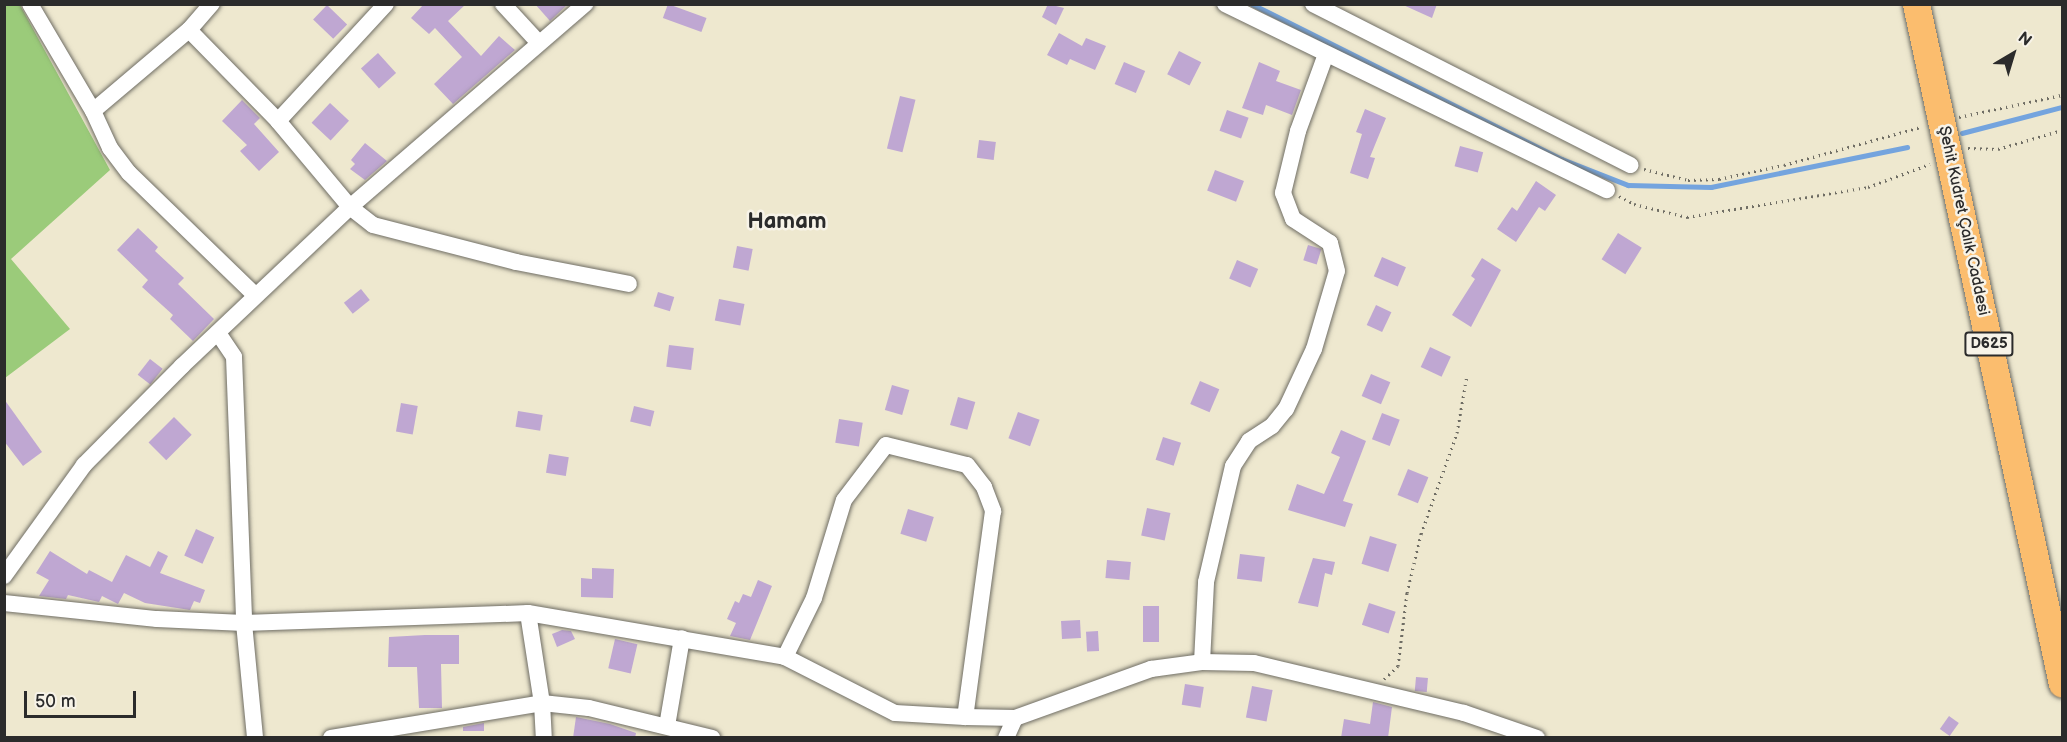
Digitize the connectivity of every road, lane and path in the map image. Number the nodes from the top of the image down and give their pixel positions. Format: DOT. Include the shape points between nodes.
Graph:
graph roads {
  1 [pos="30,4"];
  2 [pos="212,4"];
  3 [pos="386,4"];
  4 [pos="503,4"];
  5 [pos="585,4"];
  6 [pos="1225,4"];
  7 [pos="1313,4"];
  8 [pos="1916,4"];
  9 [pos="189,30"];
  10 [pos="539,43"];
  11 [pos="1326,54"];
  12 [pos="2062,95"];
  13 [pos="93,111"];
  14 [pos="1941,120"];
  15 [pos="278,121"];
  16 [pos="2062,130"];
  17 [pos="1948,156"];
  18 [pos="1631,165"];
  19 [pos="1607,190"];
  20 [pos="350,207"];
  21 [pos="629,284"];
  22 [pos="255,295"];
  23 [pos="218,333"];
  24 [pos="1467,375"];
  25 [pos="4,576"];
  26 [pos="4,603"];
  27 [pos="528,614"];
  28 [pos="244,623"];
  29 [pos="682,638"];
  30 [pos="785,657"];
  31 [pos="1202,662"];
  32 [pos="2062,684"];
  33 [pos="1362,692"];
  34 [pos="542,703"];
  35 [pos="965,717"];
  36 [pos="1015,718"];
  37 [pos="667,726"];
  38 [pos="255,738"];
  39 [pos="331,738"];
  40 [pos="544,738"];
  41 [pos="712,738"];
  42 [pos="1006,738"];
  43 [pos="1537,738"];
  1 -- 13 [label="street"];
  2 -- 9 [label="street"];
  3 -- 15 [label="street"];
  4 -- 10 [label="street"];
  5 -- 10 [label="street"];
  6 -- 11 [label="street"];
  7 -- 18 [label="street"];
  8 -- 14 [label="main road, Şehit Kudret Çalık Caddesi / D625"];
  9 -- 13 [label="street"];
  9 -- 15 [label="street"];
  10 -- 20 [label="street"];
  11 -- 19 [label="street"];
  11 -- 31 [label="street" via="1298,131 1283,200 1293,219 1330,243 1337,271 1314,349 1286,409 1272,426 1249,441 1233,466 1206,582"];
  12 -- 14 [label="path"];
  13 -- 22 [label="street" via="110,148 129,173"];
  14 -- 17 [label="main road, Şehit Kudret Çalık Caddesi / D625"];
  14 -- 18 [label="path" via="1784,165 1719,179 1688,180"];
  15 -- 20 [label="street"];
  16 -- 17 [label="path" via="1998,149 1980,151 1967,147"];
  17 -- 19 [label="path" via="1868,186 1687,217 1634,204"];
  17 -- 32 [label="main road, Şehit Kudret Çalık Caddesi / D625"];
  20 -- 21 [label="street" via="386,231"];
  20 -- 22 [label="street"];
  22 -- 23 [label="street"];
  23 -- 25 [label="street" via="84,465"];
  23 -- 28 [label="street" via="234,357"];
  24 -- 33 [label="path" via="1457,433 1420,534 1407,593 1398,666"];
  26 -- 28 [label="street" via="157,620"];
  27 -- 28 [label="street"];
  27 -- 29 [label="street"];
  27 -- 34 [label="street"];
  28 -- 38 [label="street"];
  29 -- 30 [label="street"];
  29 -- 37 [label="street"];
  30 -- 35 [label="street" via="895,713"];
  30 -- 35 [label="street" via="814,598 844,500 886,445 967,465 984,487 993,511"];
  31 -- 33 [label="street" via="1254,663"];
  31 -- 36 [label="street" via="1151,669"];
  33 -- 43 [label="street" via="1464,713"];
  34 -- 37 [label="street" via="589,708"];
  34 -- 39 [label="street"];
  34 -- 40 [label="street"];
  35 -- 36 [label="street"];
  36 -- 42 [label="street"];
  37 -- 41 [label="street"];
}
